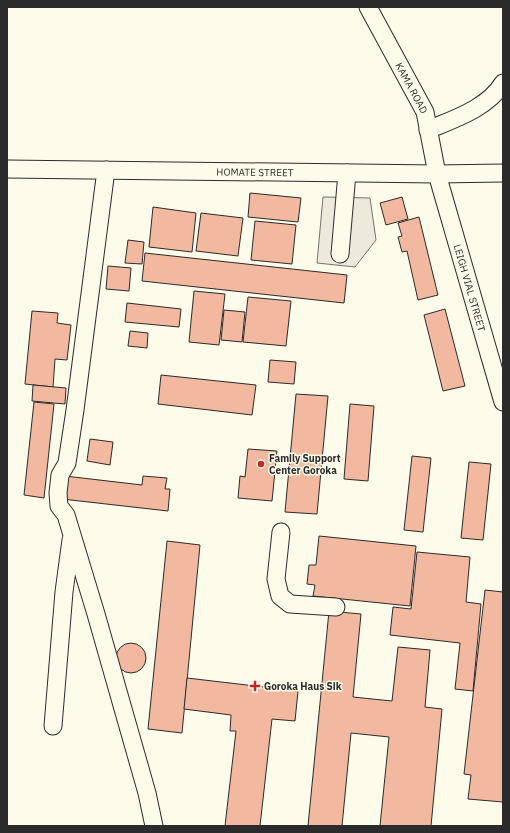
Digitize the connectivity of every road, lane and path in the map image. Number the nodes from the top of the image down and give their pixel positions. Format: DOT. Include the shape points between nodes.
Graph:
graph roads {
  1 [pos="368,7"];
  2 [pos="503,83"];
  3 [pos="428,130"];
  4 [pos="7,169"];
  5 [pos="106,170"];
  6 [pos="347,173"];
  7 [pos="503,173"];
  8 [pos="437,174"];
  9 [pos="340,254"];
  10 [pos="503,402"];
  11 [pos="281,532"];
  12 [pos="71,534"];
  13 [pos="336,607"];
  14 [pos="52,726"];
  15 [pos="154,826"];
  1 -- 3 [label="street, KAMA ROAD" via="425,112"];
  2 -- 3 [label="street" via="498,93 467,114"];
  3 -- 8 [label="street, KAMA ROAD"];
  4 -- 5 [label="street, HOMATE STREET"];
  5 -- 6 [label="street, HOMATE STREET"];
  5 -- 12 [label="street" via="75,410 58,493 59,506 66,515"];
  6 -- 8 [label="street, HOMATE STREET"];
  6 -- 9 [label="street"];
  7 -- 8 [label="street, HOMATE STREET"];
  8 -- 10 [label="street, LEIGH VIAL STREET"];
  11 -- 13 [label="street" via="276,579 280,596 290,604"];
  12 -- 14 [label="street"];
  12 -- 15 [label="street" via="147,793"];
}
